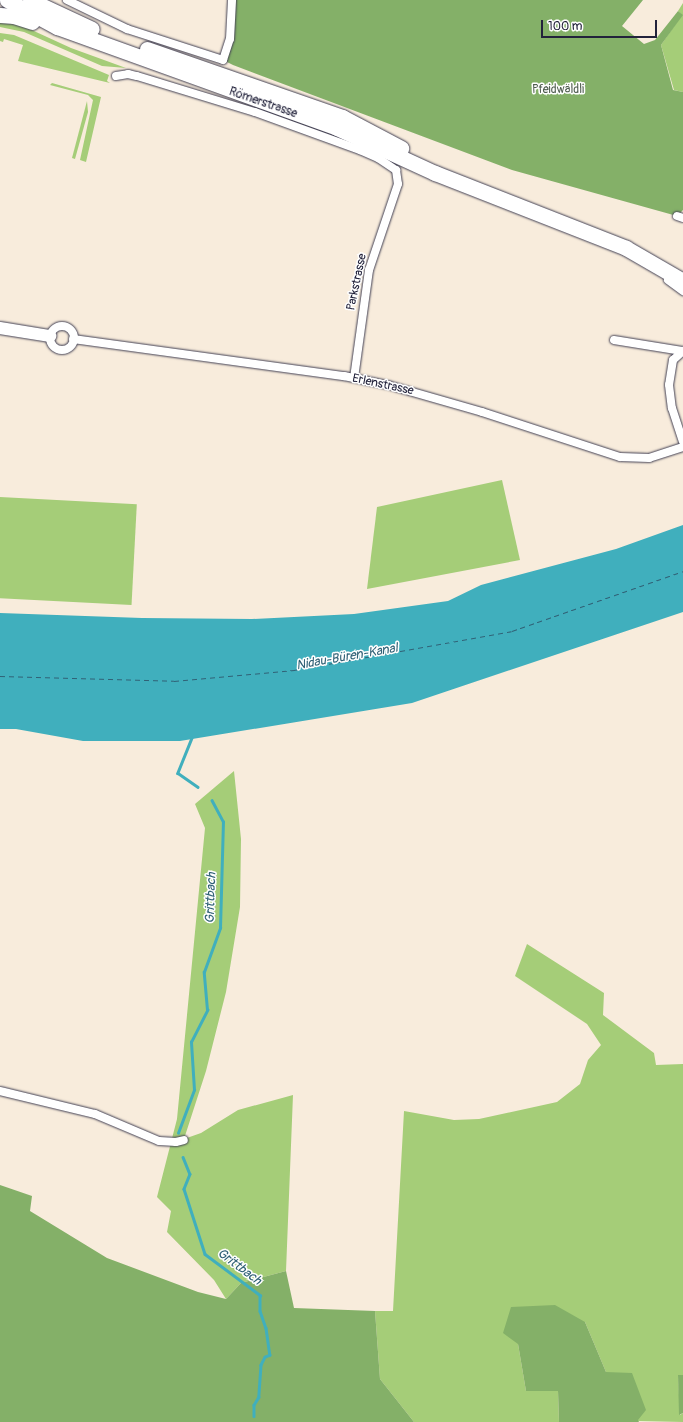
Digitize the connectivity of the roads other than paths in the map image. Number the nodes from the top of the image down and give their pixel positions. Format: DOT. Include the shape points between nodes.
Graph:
graph roads {
  1 [pos="7,0"];
  2 [pos="30,0"];
  3 [pos="67,0"];
  4 [pos="232,0"];
  5 [pos="0,15"];
  6 [pos="116,76"];
  7 [pos="212,83"];
  8 [pos="339,123"];
  9 [pos="396,170"];
  10 [pos="630,258"];
  11 [pos="683,273"];
  12 [pos="683,281"];
  13 [pos="683,291"];
  14 [pos="0,328"];
  15 [pos="50,336"];
  16 [pos="73,339"];
  17 [pos="614,340"];
  18 [pos="683,351"];
  19 [pos="354,378"];
  20 [pos="683,441"];
  21 [pos="683,447"];
  22 [pos="0,1091"];
  23 [pos="176,1141"];
  1 -- 7 [label="highway" via="57,27"];
  2 -- 8 [label="highway" via="74,22"];
  3 -- 4 [label="street" via="127,29 223,60 230,39"];
  5 -- 7 [label="highway" via="20,18 140,66"];
  6 -- 9 [label="street, Römerstrasse" via="137,76 255,112 360,150"];
  7 -- 8 [label="highway"];
  8 -- 11 [label="highway" via="438,167 628,243"];
  8 -- 12 [label="highway" via="435,173 626,248"];
  9 -- 19 [label="street, Parkstrasse" via="398,184 370,270"];
  10 -- 13 [label="street" via="666,278"];
  14 -- 15 [label="street"];
  15 -- 16 [label="street" via="56,328 64,327 70,330"];
  15 -- 16 [label="street" via="51,344 60,350 70,346"];
  16 -- 19 [label="street, Erlenstrasse"];
  17 -- 18 [label="street"];
  18 -- 20 [label="street" via="673,360 669,385 672,408"];
  19 -- 21 [label="street, Erlenstrasse" via="439,398 620,457 649,458"];
  22 -- 23 [label="street" via="95,1114 146,1136"];
}
